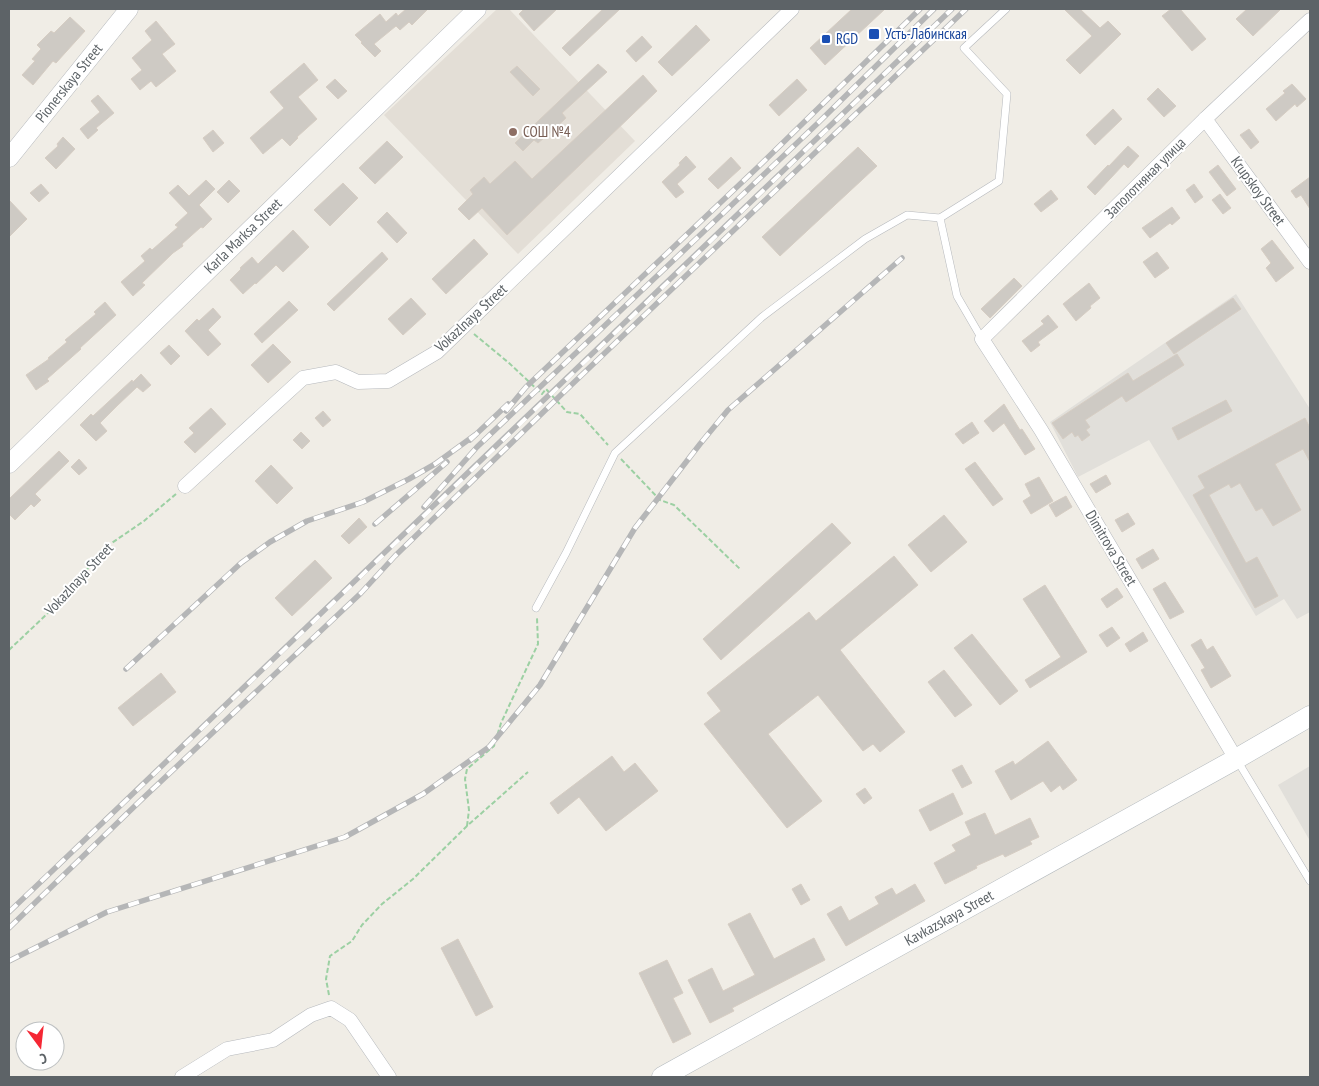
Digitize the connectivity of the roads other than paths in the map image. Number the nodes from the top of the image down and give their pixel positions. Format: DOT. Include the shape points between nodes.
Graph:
graph roads {
  1 [pos="129,9"];
  2 [pos="477,9"];
  3 [pos="792,9"];
  4 [pos="1006,9"];
  5 [pos="1310,20"];
  6 [pos="1205,119"];
  7 [pos="9,158"];
  8 [pos="940,218"];
  9 [pos="1310,262"];
  10 [pos="982,338"];
  11 [pos="9,464"];
  12 [pos="185,486"];
  13 [pos="536,608"];
  14 [pos="1310,716"];
  15 [pos="1236,759"];
  16 [pos="1310,881"];
  17 [pos="182,1077"];
  18 [pos="389,1077"];
  19 [pos="662,1077"];
  1 -- 7 [label="street, Pionerskaya Street"];
  2 -- 11 [label="street, Karla Marksa Street"];
  3 -- 12 [label="street, Vokazlnaya Street" via="437,352 388,381 358,382 336,372 303,378"];
  4 -- 8 [label="lane" via="964,48 1007,94 999,181"];
  5 -- 6 [label="street, Заполотняная улица"];
  6 -- 9 [label="street, Krupskoy Street"];
  6 -- 10 [label="street, Заполотняная улица"];
  8 -- 10 [label="lane" via="957,296"];
  8 -- 13 [label="lane" via="907,215 865,239 762,317 615,453"];
  10 -- 15 [label="street, Dimitrova Street" via="1041,430"];
  14 -- 15 [label="main road, Kavkazskaya Street"];
  15 -- 16 [label="lane"];
  15 -- 19 [label="main road, Kavkazskaya Street"];
  17 -- 18 [label="street" via="227,1050 272,1040 310,1015 331,1008 350,1020"];
}
